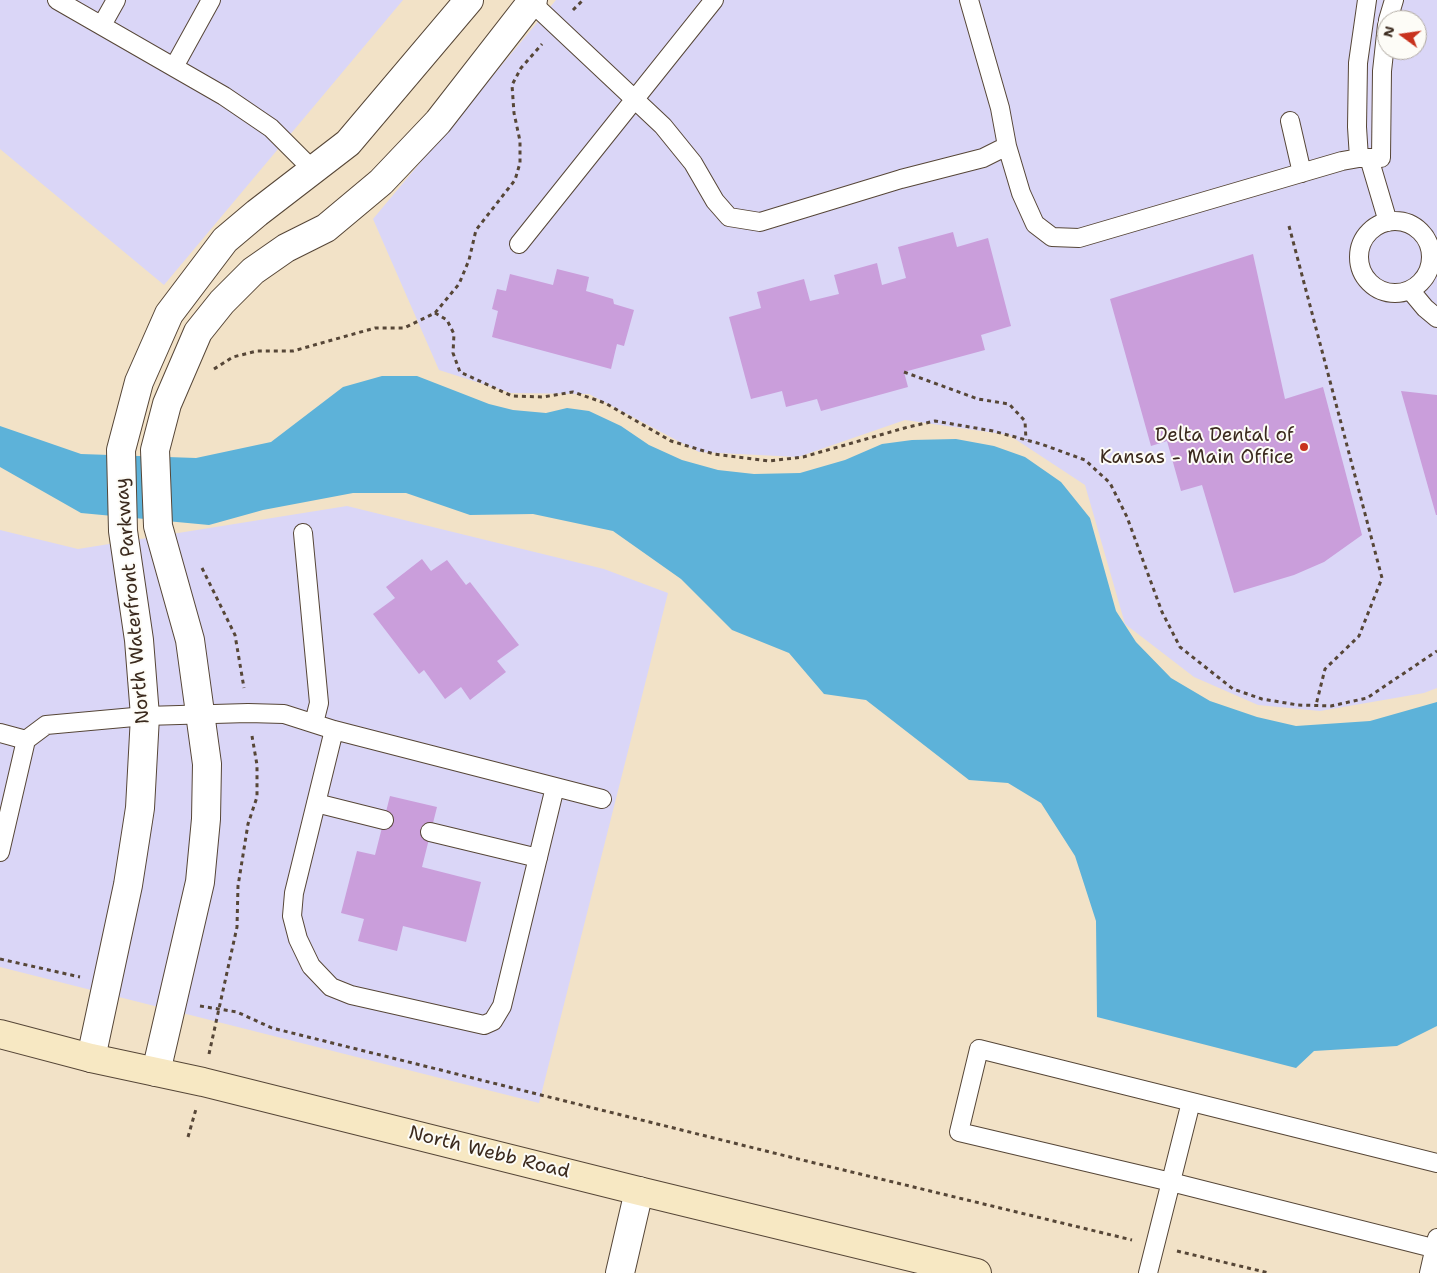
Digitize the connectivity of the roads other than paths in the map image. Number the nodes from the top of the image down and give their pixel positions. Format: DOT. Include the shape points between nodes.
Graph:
graph roads {
  1 [pos="57,0"];
  2 [pos="116,0"];
  3 [pos="211,0"];
  4 [pos="469,0"];
  5 [pos="714,0"];
  6 [pos="969,0"];
  7 [pos="1367,0"];
  8 [pos="531,1"];
  9 [pos="102,25"];
  10 [pos="1383,60"];
  11 [pos="174,66"];
  12 [pos="634,99"];
  13 [pos="1290,121"];
  14 [pos="1007,146"];
  15 [pos="1364,158"];
  16 [pos="313,170"];
  17 [pos="1302,173"];
  18 [pos="1388,222"];
  19 [pos="519,244"];
  20 [pos="1410,290"];
  21 [pos="1437,318"];
  22 [pos="303,533"];
  23 [pos="201,715"];
  24 [pos="145,716"];
  25 [pos="314,724"];
  26 [pos="334,730"];
  27 [pos="0,733"];
  28 [pos="26,740"];
  29 [pos="555,787"];
  30 [pos="602,799"];
  31 [pos="316,803"];
  32 [pos="384,820"];
  33 [pos="430,832"];
  34 [pos="0,852"];
  35 [pos="538,858"];
  36 [pos="0,1034"];
  37 [pos="91,1058"];
  38 [pos="156,1072"];
  39 [pos="1191,1102"];
  40 [pos="1437,1163"];
  41 [pos="1171,1182"];
  42 [pos="639,1191"];
  43 [pos="1436,1245"];
  44 [pos="620,1273"];
  45 [pos="977,1273"];
  46 [pos="1148,1273"];
  47 [pos="1429,1273"];
  1 -- 9 [label="lane"];
  2 -- 9 [label="lane"];
  3 -- 11 [label="lane"];
  4 -- 16 [label="street, North Waterfront Parkway" via="348,143"];
  5 -- 12 [label="lane"];
  6 -- 14 [label="lane" via="1000,108"];
  7 -- 15 [label="lane" via="1358,63 1357,127"];
  8 -- 12 [label="lane"];
  8 -- 23 [label="street, North Waterfront Parkway" via="438,122 382,182 326,228 286,248 253,271 198,332 166,404 155,450 158,526 190,640"];
  9 -- 11 [label="lane"];
  10 -- 15 [label="lane" via="1381,158"];
  11 -- 16 [label="lane" via="271,128"];
  12 -- 14 [label="lane" via="663,126 693,162 728,217 760,222 983,158"];
  12 -- 19 [label="lane"];
  13 -- 17 [label="lane"];
  14 -- 17 [label="lane" via="1034,224 1052,237 1079,238"];
  15 -- 17 [label="lane"];
  15 -- 18 [label="lane"];
  16 -- 24 [label="street, North Waterfront Parkway" via="225,240 169,314 139,382 121,450 123,531 139,640"];
  18 -- 20 [label="lane" via="1406,223 1417,228 1430,249 1427,273"];
  18 -- 20 [label="lane" via="1372,229 1364,238 1358,260 1361,271 1375,288 1386,293"];
  20 -- 21 [label="lane"];
  22 -- 25 [label="lane" via="319,703"];
  23 -- 24 [label="lane"];
  23 -- 25 [label="lane" via="284,714"];
  23 -- 38 [label="street, North Waterfront Parkway" via="207,764 200,882"];
  24 -- 28 [label="lane" via="46,726"];
  24 -- 37 [label="street, North Waterfront Parkway" via="140,808 128,886"];
  25 -- 26 [label="lane"];
  26 -- 29 [label="lane"];
  26 -- 31 [label="lane"];
  27 -- 28 [label="lane"];
  28 -- 34 [label="lane"];
  29 -- 30 [label="lane"];
  29 -- 35 [label="lane"];
  31 -- 32 [label="lane"];
  31 -- 35 [label="lane" via="294,893 292,916 298,939 311,966 331,987 351,995 484,1025 493,1022 502,1006"];
  33 -- 35 [label="lane"];
  36 -- 37 [label="main road, North Webb Road"];
  37 -- 38 [label="main road, North Webb Road"];
  38 -- 42 [label="main road, North Webb Road"];
  39 -- 40 [label="lane"];
  39 -- 41 [label="lane"];
  39 -- 41 [label="lane" via="979,1049 959,1132"];
  41 -- 43 [label="lane"];
  41 -- 46 [label="lane"];
  42 -- 44 [label="street"];
  42 -- 45 [label="main road, North Webb Road"];
  43 -- 47 [label="lane"];
}
